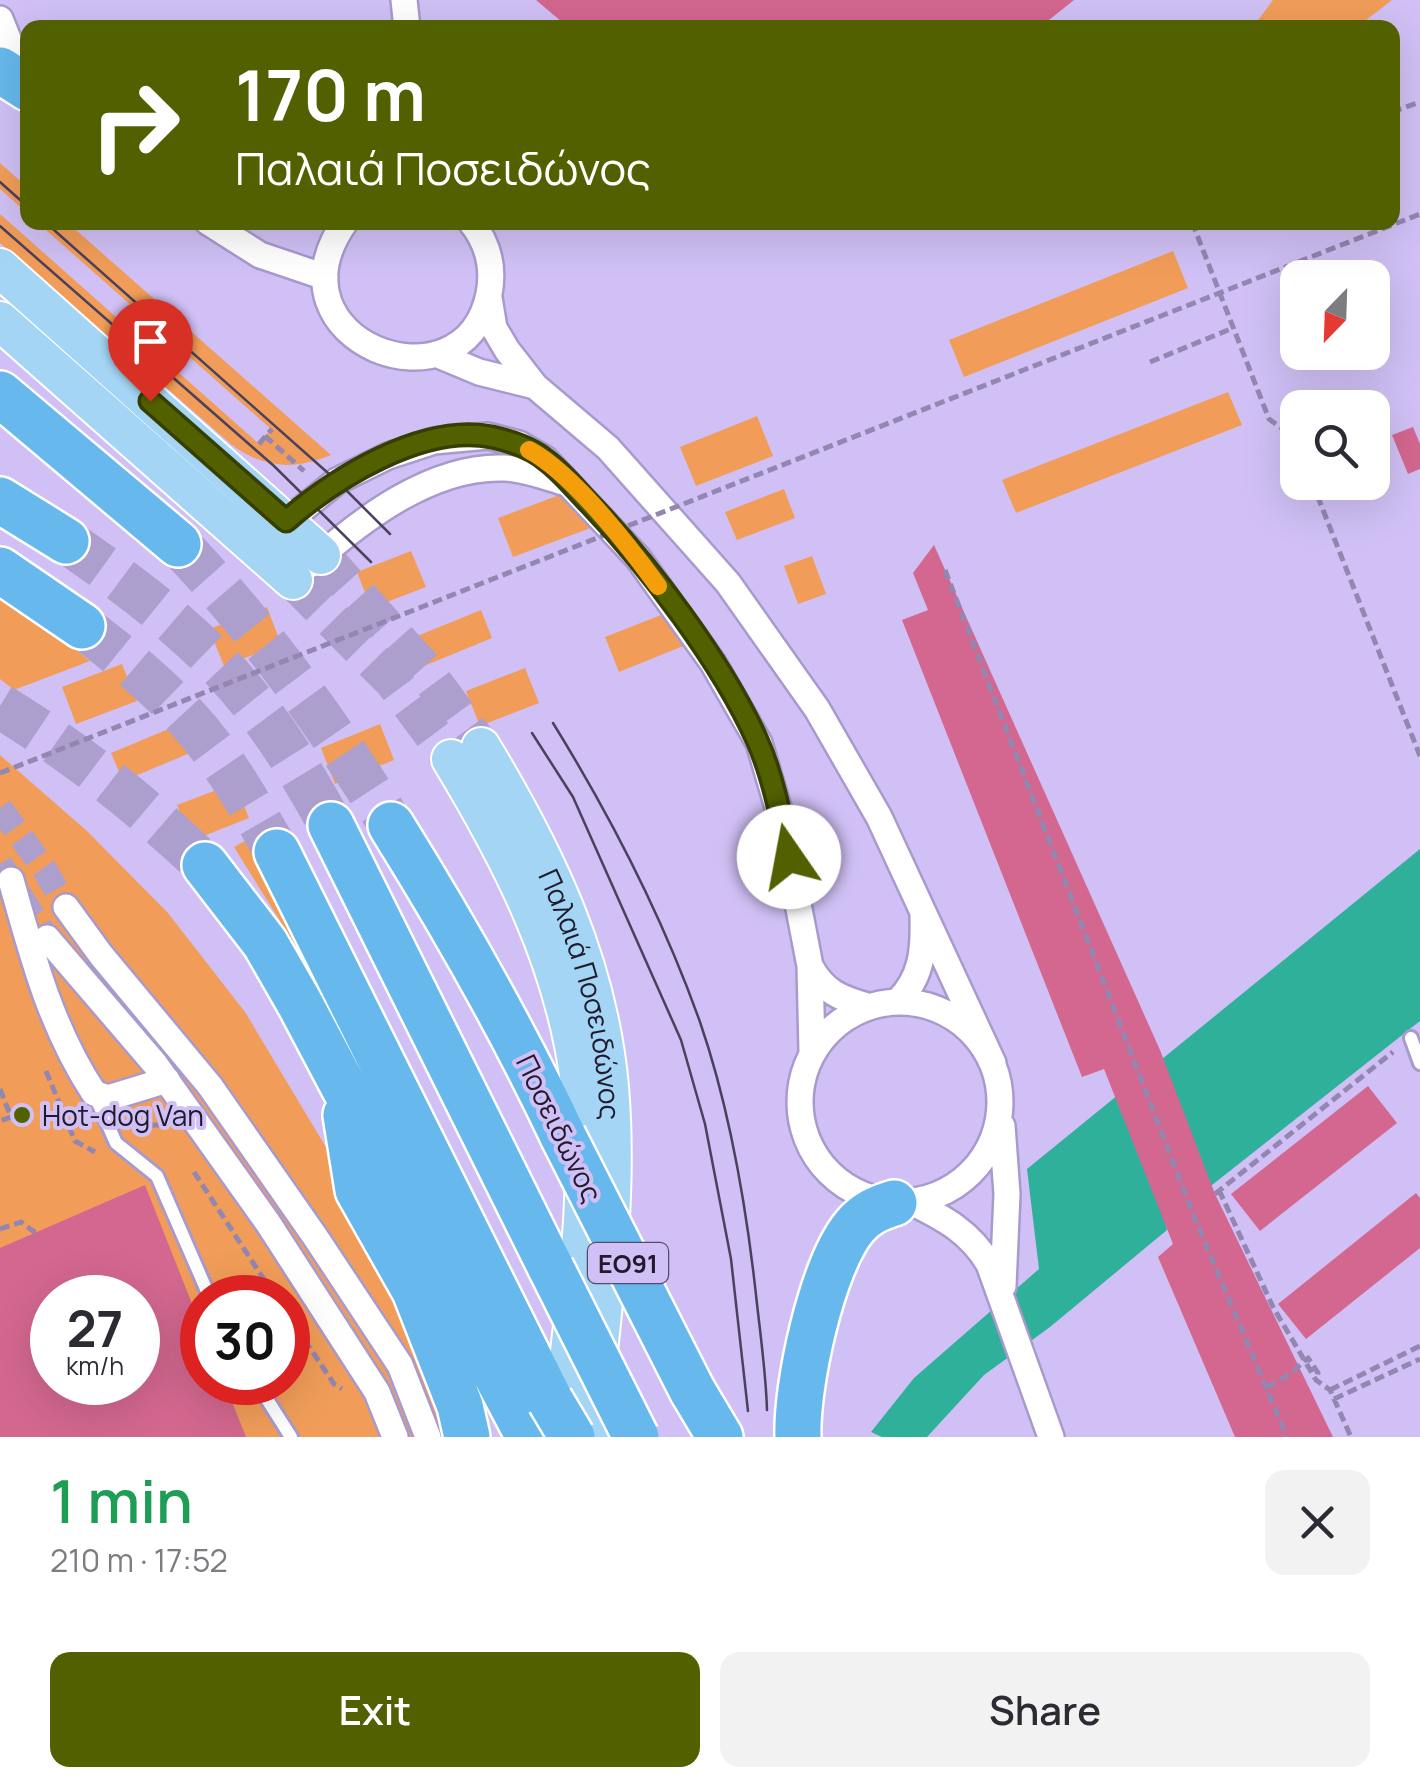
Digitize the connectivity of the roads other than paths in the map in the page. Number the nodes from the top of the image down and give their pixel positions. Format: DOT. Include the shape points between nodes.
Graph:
graph roads {
  1 [pos="0,20"];
  2 [pos="20,61"];
  3 [pos="221,230"];
  4 [pos="341,230"];
  5 [pos="476,230"];
  6 [pos="0,268"];
  7 [pos="326,277"];
  8 [pos="488,298"];
  9 [pos="0,321"];
  10 [pos="436,354"];
  11 [pos="535,386"];
  12 [pos="0,394"];
  13 [pos="571,484"];
  14 [pos="0,500"];
  15 [pos="286,521"];
  16 [pos="66,541"];
  17 [pos="178,544"];
  18 [pos="258,547"];
  19 [pos="321,556"];
  20 [pos="0,570"];
  21 [pos="293,580"];
  22 [pos="82,626"];
  23 [pos="330,825"];
  24 [pos="391,825"];
  25 [pos="277,852"];
  26 [pos="205,864"];
  27 [pos="11,880"];
  28 [pos="66,907"];
  29 [pos="923,912"];
  30 [pos="47,938"];
  31 [pos="810,966"];
  32 [pos="898,1001"];
  33 [pos="867,1006"];
  34 [pos="1411,1038"];
  35 [pos="812,1052"];
  36 [pos="993,1062"];
  37 [pos="1420,1062"];
  38 [pos="338,1073"];
  39 [pos="167,1080"];
  40 [pos="94,1094"];
  41 [pos="1000,1096"];
  42 [pos="903,1202"];
  43 [pos="200,1275"];
  44 [pos="1002,1296"];
  45 [pos="1037,1399"];
  46 [pos="271,1405"];
  47 [pos="553,1428"];
  48 [pos="291,1437"];
  49 [pos="395,1437"];
  50 [pos="428,1437"];
  51 [pos="467,1437"];
  52 [pos="589,1437"];
  53 [pos="636,1437"];
  54 [pos="720,1437"];
  55 [pos="798,1437"];
  56 [pos="1052,1437"];
  57 [pos="1069,1437"];
  1 -- 2 [label="street"];
  3 -- 7 [label="street" via="260,255"];
  4 -- 7 [label="street"];
  5 -- 8 [label="street" via="492,275"];
  6 -- 15 [label="main road"];
  7 -- 10 [label="street" via="335,314 361,344 397,357"];
  8 -- 10 [label="street" via="464,338"];
  8 -- 11 [label="street" via="494,328"];
  9 -- 18 [label="main road"];
  10 -- 11 [label="street"];
  11 -- 29 [label="street" via="608,448 728,583 816,709 880,817"];
  12 -- 17 [label="highway"];
  13 -- 15 [label="street" via="518,444 459,436 388,456 324,490"];
  13 -- 19 [label="street" via="507,468 462,473 396,501"];
  13 -- 31 [label="street" via="713,662 758,743 782,821"];
  14 -- 16 [label="highway"];
  15 -- 18 [label="street"];
  15 -- 19 [label="main road"];
  18 -- 21 [label="main road"];
  19 -- 21 [label="street"];
  20 -- 22 [label="highway"];
  23 -- 53 [label="highway, bridge"];
  24 -- 54 [label="highway, Ποσειδώνος / ΕΟ91, bridge" via="527,1058"];
  25 -- 47 [label="highway"];
  26 -- 38 [label="highway" via="265,943"];
  27 -- 40 [label="street" via="43,993"];
  28 -- 50 [label="street" via="210,1086 316,1238 400,1365"];
  29 -- 32 [label="street" via="923,959"];
  29 -- 36 [label="street"];
  30 -- 39 [label="street"];
  31 -- 33 [label="street" via="831,994"];
  31 -- 35 [label="street"];
  32 -- 33 [label="street"];
  32 -- 36 [label="street" via="955,1018"];
  33 -- 35 [label="street" via="826,1032"];
  34 -- 37 [label="lane"];
  35 -- 42 [label="street" via="799,1108 819,1162 866,1197"];
  36 -- 41 [label="street"];
  38 -- 47 [label="highway"];
  38 -- 51 [label="highway" via="358,1190 416,1291"];
  39 -- 40 [label="street" via="108,1098"];
  39 -- 49 [label="street" via="342,1335"];
  40 -- 43 [label="lane" via="116,1143 157,1176"];
  41 -- 42 [label="street" via="998,1126 966,1178 941,1194"];
  41 -- 44 [label="street" via="1007,1194"];
  42 -- 44 [label="street" via="956,1225 978,1246"];
  42 -- 55 [label="highway" via="862,1218 836,1261 801,1380"];
  44 -- 45 [label="street"];
  45 -- 56 [label="street"];
  45 -- 57 [label="street"];
  46 -- 48 [label="lane"];
  47 -- 52 [label="main road, Παλαιά Ποσειδώνος" via="580,1227 580,1084 538,921 487,818 466,753 542,853 565,904 601,1030 612,1169"];
}
